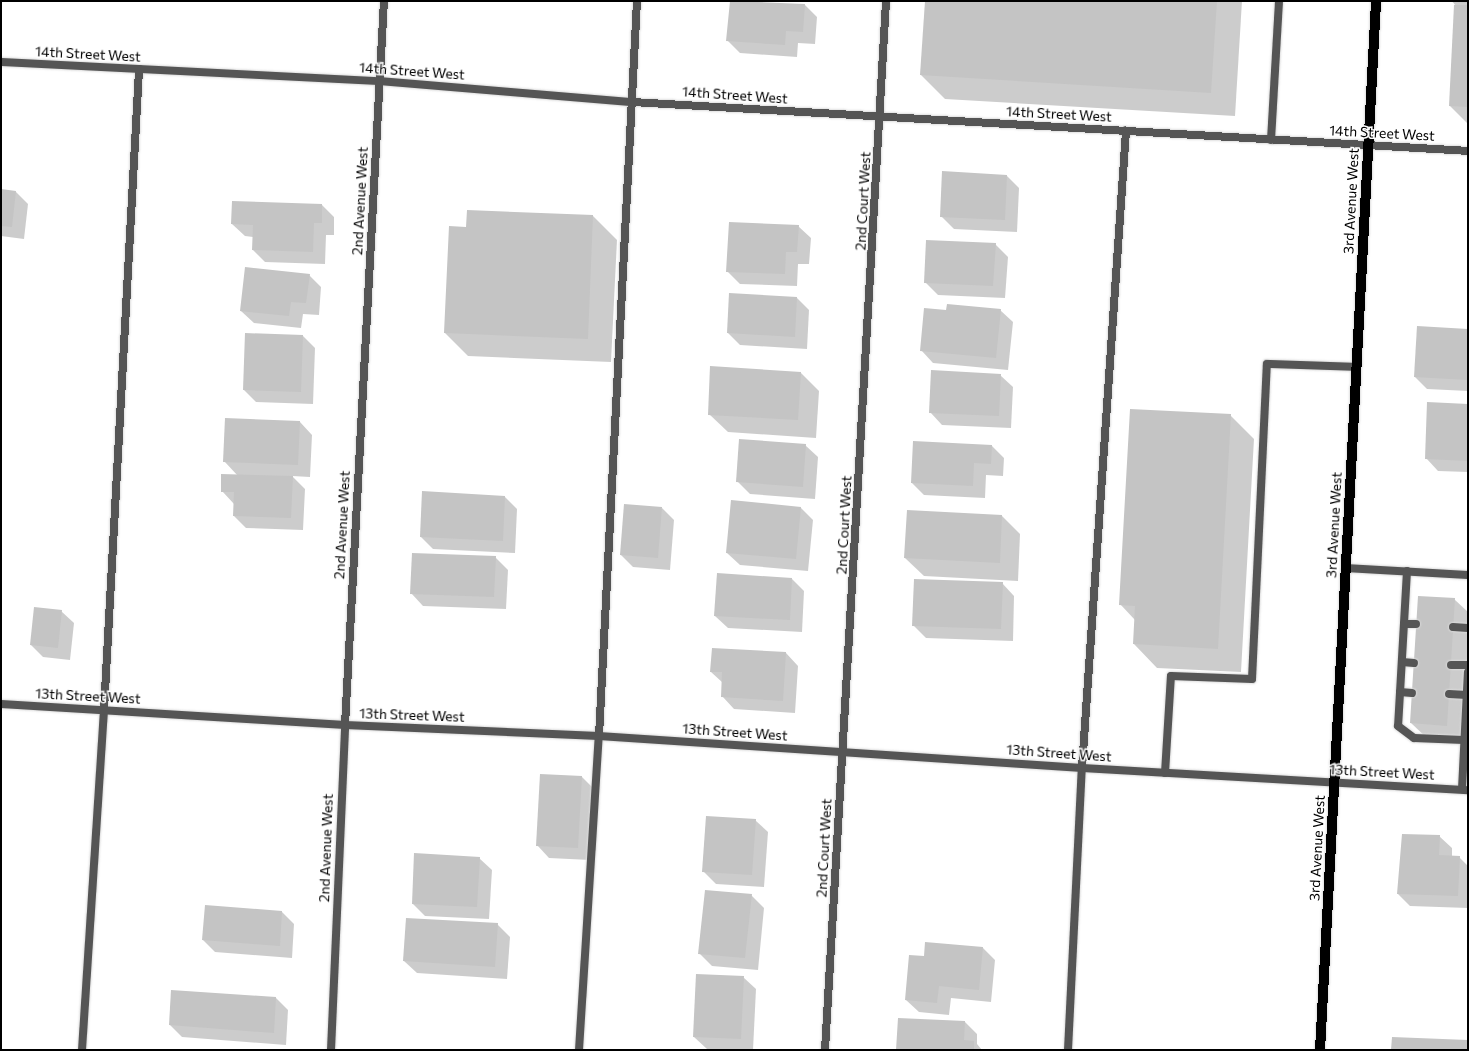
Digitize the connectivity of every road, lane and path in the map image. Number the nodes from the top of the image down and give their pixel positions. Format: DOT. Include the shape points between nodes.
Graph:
graph roads {
  1 [pos="384,1"];
  2 [pos="638,1"];
  3 [pos="886,1"];
  4 [pos="1279,1"];
  5 [pos="1376,1"];
  6 [pos="1,62"];
  7 [pos="139,69"];
  8 [pos="380,81"];
  9 [pos="632,102"];
  10 [pos="881,117"];
  11 [pos="1126,131"];
  12 [pos="1271,140"];
  13 [pos="1368,146"];
  14 [pos="1468,151"];
  15 [pos="1356,367"];
  16 [pos="1345,568"];
  17 [pos="1407,571"];
  18 [pos="1468,575"];
  19 [pos="1404,624"];
  20 [pos="1416,624"];
  21 [pos="1453,627"];
  22 [pos="1468,628"];
  23 [pos="1402,662"];
  24 [pos="1414,663"];
  25 [pos="1451,664"];
  26 [pos="1468,665"];
  27 [pos="1468,672"];
  28 [pos="1400,692"];
  29 [pos="1412,693"];
  30 [pos="1449,694"];
  31 [pos="1467,695"];
  32 [pos="1,704"];
  33 [pos="104,710"];
  34 [pos="345,725"];
  35 [pos="599,736"];
  36 [pos="1464,740"];
  37 [pos="843,753"];
  38 [pos="1082,768"];
  39 [pos="1165,773"];
  40 [pos="1334,782"];
  41 [pos="1465,789"];
  42 [pos="82,1050"];
  43 [pos="331,1050"];
  44 [pos="579,1050"];
  45 [pos="825,1050"];
  46 [pos="1068,1050"];
  47 [pos="1320,1050"];
  1 -- 8 [label="street, 2nd Avenue West"];
  2 -- 9 [label="street"];
  3 -- 10 [label="street, 2nd Court West"];
  4 -- 12 [label="street"];
  5 -- 13 [label="main road, 3rd Avenue West"];
  6 -- 7 [label="street, 14th Street West"];
  7 -- 8 [label="street, 14th Street West"];
  7 -- 33 [label="street"];
  8 -- 9 [label="street, 14th Street West"];
  8 -- 34 [label="street, 2nd Avenue West"];
  9 -- 10 [label="street, 14th Street West"];
  9 -- 35 [label="street"];
  10 -- 11 [label="street, 14th Street West"];
  10 -- 37 [label="street, 2nd Court West"];
  11 -- 12 [label="street, 14th Street West"];
  11 -- 38 [label="street"];
  12 -- 13 [label="street, 14th Street West"];
  13 -- 14 [label="street, 14th Street West"];
  13 -- 15 [label="main road, 3rd Avenue West"];
  15 -- 16 [label="main road, 3rd Avenue West"];
  15 -- 39 [label="street" via="1267,364 1252,679 1171,676"];
  16 -- 17 [label="street"];
  16 -- 40 [label="main road, 3rd Avenue West"];
  17 -- 18 [label="street"];
  17 -- 19 [label="street"];
  19 -- 20 [label="street"];
  19 -- 23 [label="street"];
  21 -- 22 [label="street"];
  23 -- 24 [label="street"];
  23 -- 28 [label="street"];
  25 -- 26 [label="street"];
  27 -- 31 [label="street"];
  28 -- 29 [label="street"];
  28 -- 36 [label="street" via="1398,726 1414,738"];
  30 -- 31 [label="street"];
  31 -- 36 [label="street"];
  32 -- 33 [label="street, 13th Street West"];
  33 -- 34 [label="street, 13th Street West"];
  33 -- 42 [label="street"];
  34 -- 35 [label="street, 13th Street West"];
  34 -- 43 [label="street, 2nd Avenue West"];
  35 -- 37 [label="street, 13th Street West"];
  35 -- 44 [label="street"];
  36 -- 41 [label="street"];
  37 -- 38 [label="street, 13th Street West"];
  37 -- 45 [label="street, 2nd Court West"];
  38 -- 39 [label="street, 13th Street West"];
  38 -- 46 [label="street"];
  39 -- 40 [label="street, 13th Street West"];
  40 -- 41 [label="street, 13th Street West"];
  40 -- 47 [label="main road, 3rd Avenue West"];
}
